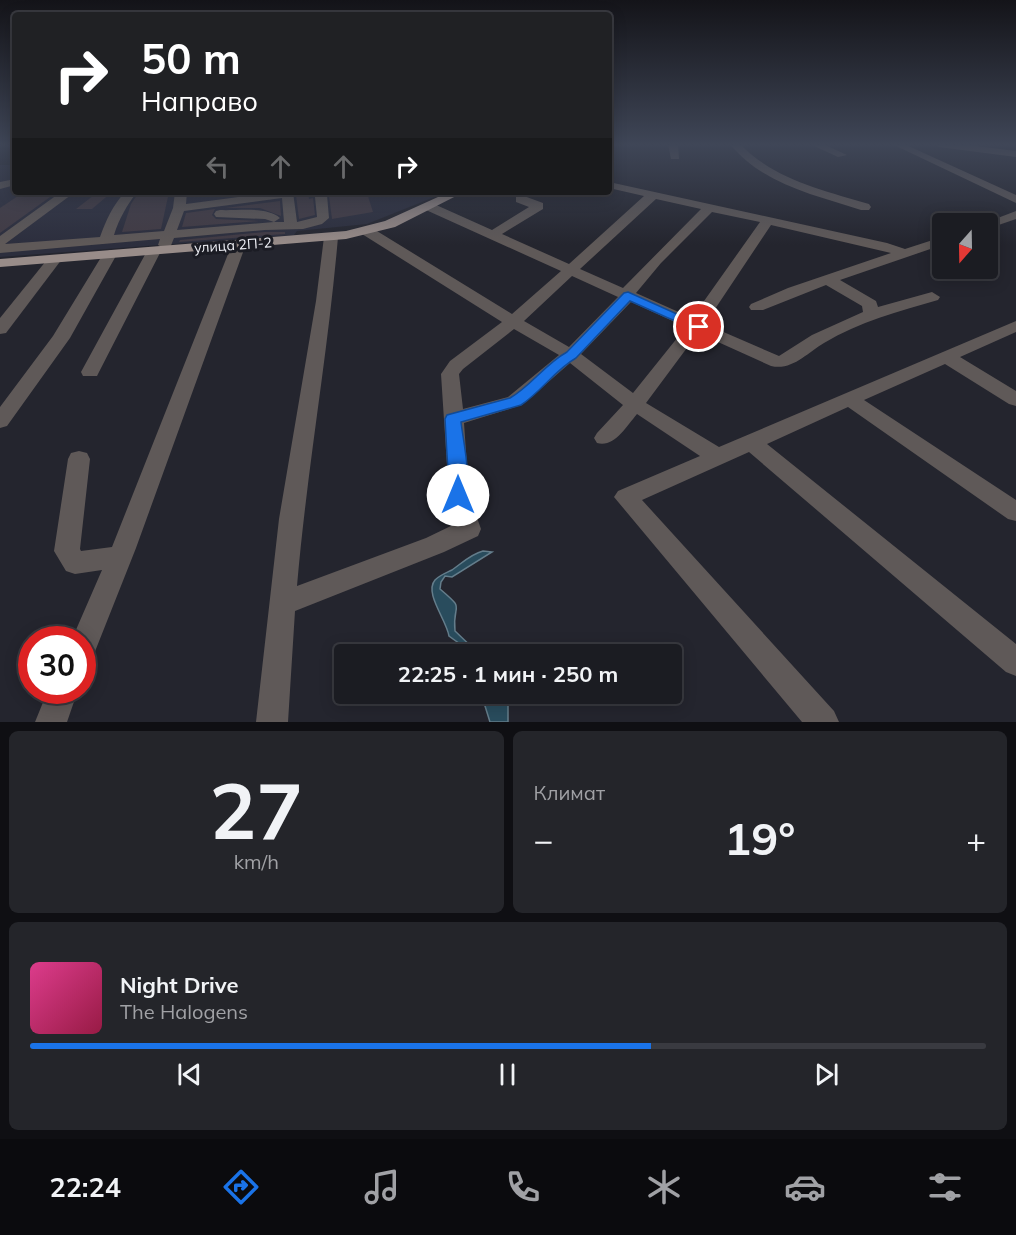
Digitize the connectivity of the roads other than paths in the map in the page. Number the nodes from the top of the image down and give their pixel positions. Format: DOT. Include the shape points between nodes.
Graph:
graph roads {
  1 [pos="782,178"];
  2 [pos="970,178"];
  3 [pos="612,186"];
  4 [pos="65,195"];
  5 [pos="128,195"];
  6 [pos="181,195"];
  7 [pos="252,195"];
  8 [pos="288,195"];
  9 [pos="321,195"];
  10 [pos="452,195"];
  11 [pos="653,195"];
  12 [pos="520,199"];
  13 [pos="1016,199"];
  14 [pos="218,203"];
  15 [pos="430,207"];
  16 [pos="710,207"];
  17 [pos="865,207"];
  18 [pos="179,208"];
  19 [pos="1016,215"];
  20 [pos="768,220"];
  21 [pos="998,221"];
  22 [pos="272,225"];
  23 [pos="291,225"];
  24 [pos="367,231"];
  25 [pos="494,234"];
  26 [pos="169,236"];
  27 [pos="331,237"];
  28 [pos="0,242"];
  29 [pos="239,244"];
  30 [pos="932,245"];
  31 [pos="108,247"];
  32 [pos="0,249"];
  33 [pos="159,250"];
  34 [pos="906,254"];
  35 [pos="55,259"];
  36 [pos="0,263"];
  37 [pos="569,270"];
  38 [pos="829,280"];
  39 [pos="628,296"];
  40 [pos="932,297"];
  41 [pos="757,307"];
  42 [pos="872,314"];
  43 [pos="513,322"];
  44 [pos="696,326"];
  45 [pos="1016,326"];
  46 [pos="0,329"];
  47 [pos="571,355"];
  48 [pos="945,356"];
  49 [pos="90,372"];
  50 [pos="849,399"];
  51 [pos="1016,400"];
  52 [pos="636,405"];
  53 [pos="453,419"];
  54 [pos="0,421"];
  55 [pos="604,438"];
  56 [pos="752,443"];
  57 [pos="716,456"];
  58 [pos="80,459"];
  59 [pos="1016,512"];
  60 [pos="120,556"];
  61 [pos="282,604"];
  62 [pos="91,626"];
  63 [pos="1016,662"];
  64 [pos="58,704"];
  65 [pos="51,722"];
  66 [pos="272,722"];
  67 [pos="823,722"];
  1 -- 17 [label="street"];
  2 -- 13 [label="street"];
  3 -- 11 [label="street"];
  4 -- 28 [label="street"];
  5 -- 31 [label="street" via="112,221"];
  6 -- 18 [label="street"];
  7 -- 14 [label="street"];
  8 -- 23 [label="street"];
  9 -- 23 [label="street" via="323,218 313,224"];
  10 -- 15 [label="main road, улица 2П-2"];
  11 -- 16 [label="street"];
  11 -- 37 [label="street"];
  12 -- 25 [label="street" via="539,206"];
  14 -- 18 [label="street"];
  14 -- 22 [label="street" via="273,216"];
  15 -- 24 [label="main road, улица 2П-2"];
  15 -- 25 [label="street"];
  16 -- 20 [label="street"];
  16 -- 39 [label="street" via="656,260"];
  18 -- 26 [label="street"];
  19 -- 21 [label="street"];
  20 -- 34 [label="street"];
  20 -- 44 [label="street"];
  22 -- 23 [label="street"];
  22 -- 26 [label="street"];
  24 -- 27 [label="main road, улица 2П-2"];
  24 -- 43 [label="street"];
  25 -- 37 [label="street"];
  26 -- 31 [label="street"];
  26 -- 33 [label="street"];
  27 -- 29 [label="main road, улица 2П-2"];
  27 -- 61 [label="street"];
  29 -- 33 [label="main road, улица 2П-2"];
  29 -- 60 [label="street"];
  30 -- 34 [label="street"];
  31 -- 32 [label="street"];
  31 -- 33 [label="main road, улица 2П-2"];
  31 -- 35 [label="main road, улица 2П-2"];
  31 -- 54 [label="street" via="61,338"];
  33 -- 49 [label="street"];
  34 -- 38 [label="street"];
  35 -- 36 [label="main road, улица 2П-2"];
  35 -- 46 [label="street"];
  37 -- 39 [label="street"];
  37 -- 43 [label="street"];
  38 -- 41 [label="street"];
  38 -- 42 [label="street" via="870,304"];
  39 -- 44 [label="street"];
  39 -- 47 [label="street"];
  40 -- 42 [label="street"];
  42 -- 44 [label="street" via="818,339 790,359 777,362"];
  43 -- 47 [label="street"];
  43 -- 53 [label="street" via="456,365 450,374"];
  44 -- 52 [label="street"];
  45 -- 48 [label="street"];
  47 -- 52 [label="street"];
  47 -- 53 [label="street" via="515,401"];
  48 -- 50 [label="street"];
  48 -- 51 [label="street"];
  50 -- 56 [label="street"];
  50 -- 59 [label="street"];
  52 -- 55 [label="street"];
  52 -- 57 [label="street"];
  53 -- 61 [label="street" via="458,495 469,529"];
  56 -- 57 [label="street"];
  56 -- 63 [label="street"];
  57 -- 67 [label="street" via="626,497"];
  58 -- 60 [label="street" via="67,551 75,563"];
  60 -- 62 [label="street"];
  61 -- 66 [label="street"];
  64 -- 65 [label="street"];
}
